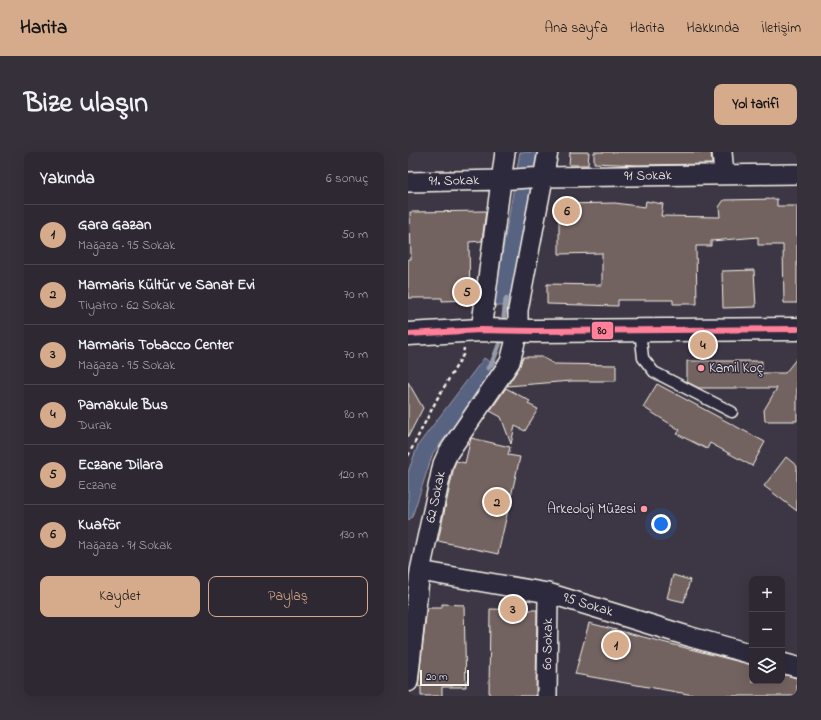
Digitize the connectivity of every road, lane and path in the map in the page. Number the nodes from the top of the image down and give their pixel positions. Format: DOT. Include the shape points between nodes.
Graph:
graph roads {
  1 [pos="505,152"];
  2 [pos="548,152"];
  3 [pos="722,152"];
  4 [pos="724,174"];
  5 [pos="797,174"];
  6 [pos="539,178"];
  7 [pos="505,180"];
  8 [pos="408,182"];
  9 [pos="797,329"];
  10 [pos="640,330"];
  11 [pos="480,331"];
  12 [pos="516,331"];
  13 [pos="408,334"];
  14 [pos="732,412"];
  15 [pos="408,456"];
  16 [pos="420,571"];
  17 [pos="548,593"];
  18 [pos="749,653"];
  19 [pos="785,664"];
  20 [pos="797,667"];
  21 [pos="408,682"];
  22 [pos="547,696"];
  1 -- 7 [label="street"];
  2 -- 6 [label="street, 62 Sokak"];
  3 -- 4 [label="street"];
  4 -- 5 [label="street, 91 Sokak"];
  4 -- 6 [label="street, 91 Sokak"];
  6 -- 7 [label="street, 91 Sokak"];
  6 -- 12 [label="street, 62 Sokak"];
  7 -- 8 [label="street, 91. Sokak"];
  7 -- 11 [label="street"];
  9 -- 10 [label="street"];
  10 -- 12 [label="street"];
  10 -- 14 [label="lane" via="643,358 654,372"];
  11 -- 12 [label="street"];
  11 -- 13 [label="street"];
  11 -- 15 [label="path" via="437,399"];
  12 -- 16 [label="street, 62 Sokak" via="510,362 443,464"];
  16 -- 17 [label="street, 95 Sokak"];
  16 -- 21 [label="street, 62 Sokak"];
  17 -- 18 [label="street, 95 Sokak"];
  17 -- 22 [label="street, 60 Sokak"];
  19 -- 20 [label="street"];
}
